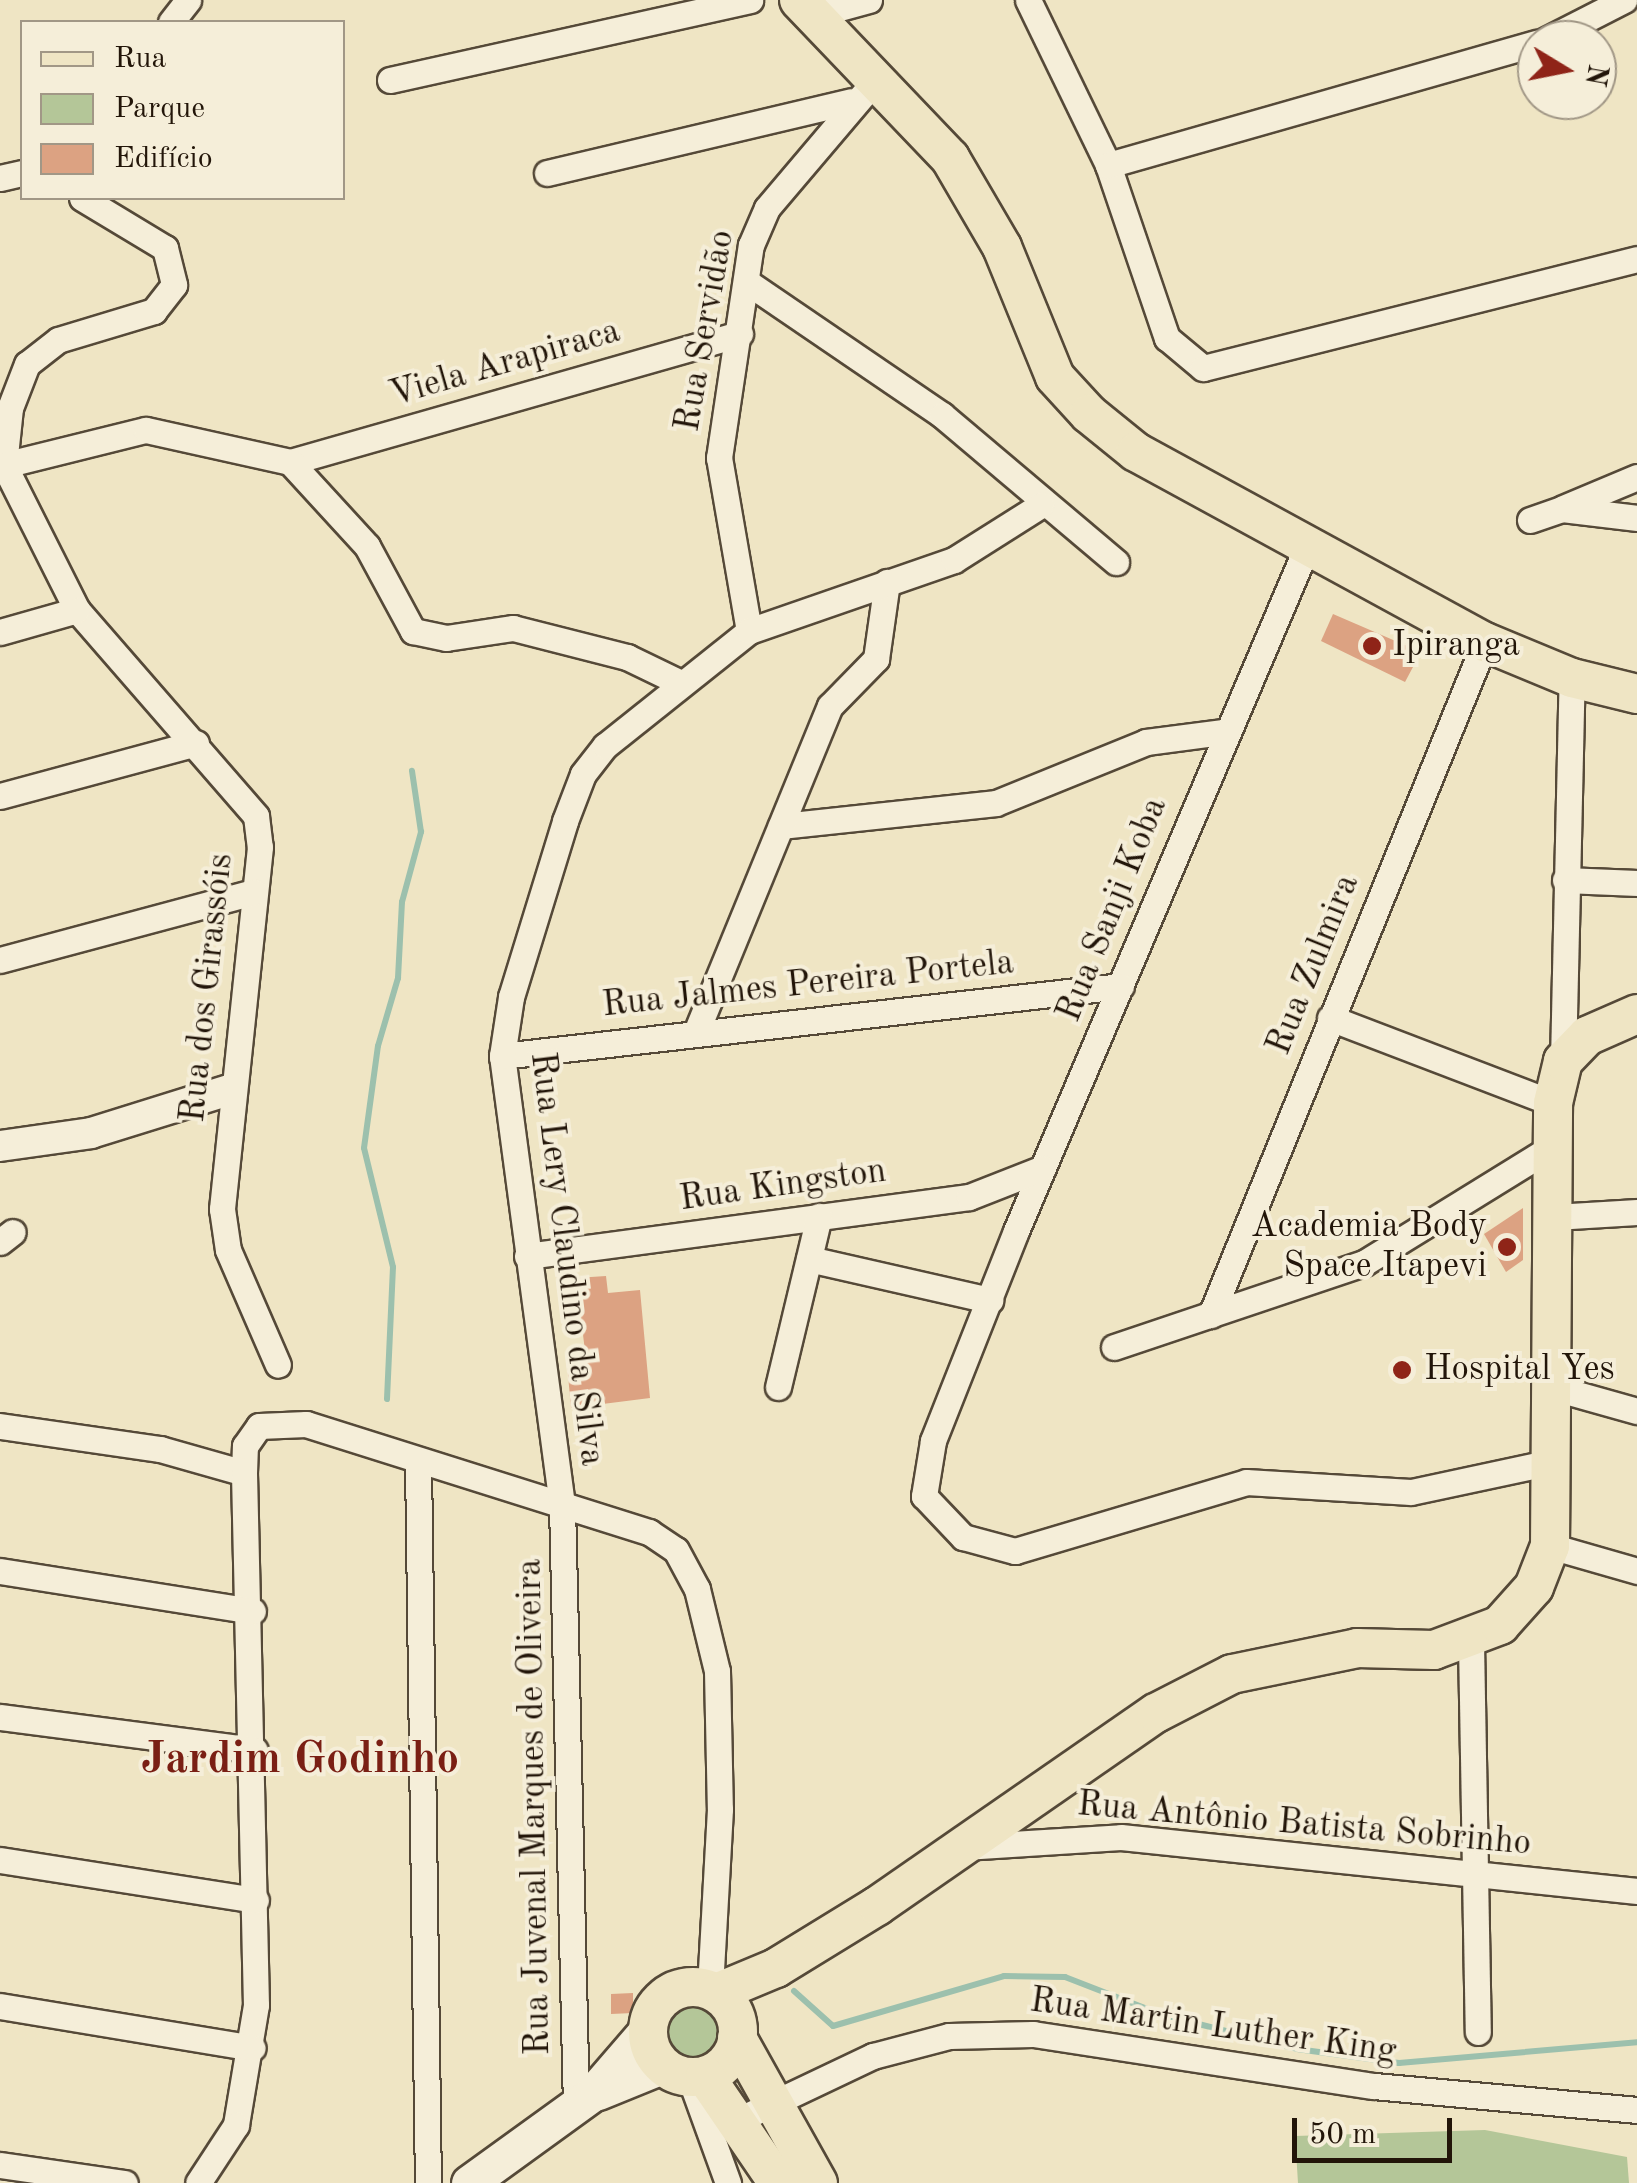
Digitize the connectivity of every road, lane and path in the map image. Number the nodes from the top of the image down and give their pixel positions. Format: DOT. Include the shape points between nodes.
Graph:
graph roads {
  1 [pos="188,0"];
  2 [pos="750,0"];
  3 [pos="869,0"];
  4 [pos="1028,0"];
  5 [pos="1624,0"];
  6 [pos="807,8"];
  7 [pos="173,20"];
  8 [pos="1585,20"];
  9 [pos="1517,48"];
  10 [pos="390,80"];
  11 [pos="862,91"];
  12 [pos="1108,164"];
  13 [pos="547,173"];
  14 [pos="85,200"];
  15 [pos="1637,259"];
  16 [pos="747,282"];
  17 [pos="740,334"];
  18 [pos="290,462"];
  19 [pos="2,465"];
  20 [pos="1637,477"];
  21 [pos="1042,504"];
  22 [pos="1562,509"];
  23 [pos="1637,518"];
  24 [pos="1530,520"];
  25 [pos="1306,549"];
  26 [pos="1116,562"];
  27 [pos="887,582"];
  28 [pos="77,610"];
  29 [pos="749,631"];
  30 [pos="0,632"];
  31 [pos="1485,642"];
  32 [pos="1572,678"];
  33 [pos="679,682"];
  34 [pos="1637,694"];
  35 [pos="1223,732"];
  36 [pos="196,743"];
  37 [pos="0,796"];
  38 [pos="781,826"];
  39 [pos="1564,880"];
  40 [pos="1637,883"];
  41 [pos="254,892"];
  42 [pos="0,960"];
  43 [pos="1121,986"];
  44 [pos="1637,1014"];
  45 [pos="1330,1018"];
  46 [pos="696,1030"];
  47 [pos="502,1056"];
  48 [pos="1563,1062"];
  49 [pos="229,1090"];
  50 [pos="1552,1103"];
  51 [pos="0,1146"];
  52 [pos="1552,1146"];
  53 [pos="1042,1168"];
  54 [pos="1637,1212"];
  55 [pos="819,1216"];
  56 [pos="1554,1217"];
  57 [pos="528,1256"];
  58 [pos="809,1259"];
  59 [pos="990,1300"];
  60 [pos="1210,1315"];
  61 [pos="1114,1347"];
  62 [pos="278,1364"];
  63 [pos="778,1386"];
  64 [pos="1555,1388"];
  65 [pos="1637,1411"];
  66 [pos="0,1426"];
  67 [pos="418,1462"];
  68 [pos="1551,1462"];
  69 [pos="244,1474"];
  70 [pos="562,1505"];
  71 [pos="1550,1546"];
  72 [pos="0,1571"];
  73 [pos="1637,1571"];
  74 [pos="253,1611"];
  75 [pos="1470,1642"];
  76 [pos="0,1716"];
  77 [pos="255,1750"];
  78 [pos="964,1847"];
  79 [pos="0,1860"];
  80 [pos="1474,1874"];
  81 [pos="1637,1891"];
  82 [pos="256,1900"];
  83 [pos="776,1968"];
  84 [pos="713,1992"];
  85 [pos="0,2006"];
  86 [pos="648,2029"];
  87 [pos="737,2031"];
  88 [pos="1478,2032"];
  89 [pos="253,2048"];
  90 [pos="686,2073"];
  91 [pos="771,2100"];
  92 [pos="584,2101"];
  93 [pos="1637,2110"];
  94 [pos="736,2121"];
  95 [pos="0,2165"];
  96 [pos="125,2183"];
  97 [pos="198,2183"];
  98 [pos="428,2183"];
  99 [pos="469,2183"];
  100 [pos="728,2183"];
  101 [pos="778,2183"];
  102 [pos="818,2183"];
  1 -- 7 [label="street"];
  2 -- 10 [label="street"];
  3 -- 6 [label="street"];
  4 -- 12 [label="street"];
  5 -- 8 [label="street"];
  6 -- 11 [label="main road"];
  9 -- 12 [label="street"];
  11 -- 13 [label="street"];
  11 -- 16 [label="street, Rua Servidão" via="767,208"];
  11 -- 25 [label="main road" via="950,158 980,201 1054,377 1136,452"];
  12 -- 15 [label="street" via="1168,338 1184,360 1221,367"];
  14 -- 19 [label="street" via="165,248 174,285 154,311 58,340 27,364 10,408"];
  16 -- 17 [label="street, Rua Servidão"];
  16 -- 21 [label="street" via="942,414"];
  17 -- 18 [label="street, Viela Arapiraca"];
  17 -- 29 [label="street, Rua Servidão" via="719,458"];
  18 -- 19 [label="street" via="146,430"];
  18 -- 33 [label="street" via="367,546 414,631 446,638 513,628 626,657"];
  19 -- 28 [label="street, Rua dos Girassóis"];
  20 -- 22 [label="street"];
  21 -- 26 [label="street"];
  21 -- 27 [label="street, Rua Lery Claudino da Silva" via="954,560"];
  22 -- 23 [label="street"];
  22 -- 24 [label="street"];
  25 -- 31 [label="main road"];
  25 -- 35 [label="street, Rua Sanji Koba"];
  27 -- 29 [label="street, Rua Lery Claudino da Silva"];
  27 -- 38 [label="street" via="876,659 830,706"];
  28 -- 30 [label="street"];
  28 -- 36 [label="street, Rua dos Girassóis"];
  29 -- 33 [label="street, Rua Lery Claudino da Silva"];
  31 -- 32 [label="main road"];
  31 -- 45 [label="street, Rua Zulmira"];
  32 -- 34 [label="main road"];
  32 -- 39 [label="street"];
  33 -- 47 [label="street, Rua Lery Claudino da Silva" via="584,774 511,998"];
  35 -- 38 [label="street" via="1146,742 996,803"];
  35 -- 43 [label="street, Rua Sanji Koba"];
  36 -- 37 [label="street"];
  36 -- 41 [label="street, Rua dos Girassóis" via="256,816"];
  38 -- 46 [label="street"];
  39 -- 40 [label="street"];
  39 -- 48 [label="street"];
  41 -- 42 [label="street"];
  41 -- 49 [label="street, Rua dos Girassóis"];
  43 -- 46 [label="street, Rua Jalmes Pereira Portela"];
  43 -- 53 [label="street, Rua Sanji Koba"];
  44 -- 48 [label="main road" via="1587,1036"];
  45 -- 50 [label="street"];
  45 -- 60 [label="street, Rua Zulmira"];
  46 -- 47 [label="street, Rua Jalmes Pereira Portela"];
  47 -- 57 [label="street, Rua Lery Claudino da Silva"];
  48 -- 50 [label="main road"];
  49 -- 51 [label="street" via="91,1134"];
  49 -- 62 [label="street, Rua dos Girassóis" via="223,1232"];
  50 -- 52 [label="main road"];
  52 -- 56 [label="main road"];
  52 -- 60 [label="street" via="1364,1262"];
  53 -- 55 [label="street, Rua Kingston" via="982,1194"];
  53 -- 59 [label="street, Rua Sanji Koba"];
  54 -- 56 [label="street"];
  55 -- 57 [label="street, Rua Kingston"];
  55 -- 58 [label="street"];
  56 -- 64 [label="main road"];
  57 -- 70 [label="street, Rua Lery Claudino da Silva"];
  58 -- 59 [label="street"];
  58 -- 63 [label="street"];
  59 -- 68 [label="street, Rua Sanji Koba" via="934,1441 924,1496 947,1525 982,1545 1014,1551 1246,1482 1412,1492"];
  60 -- 61 [label="street"];
  64 -- 65 [label="street"];
  64 -- 68 [label="main road"];
  66 -- 69 [label="street" via="160,1449"];
  67 -- 69 [label="street" via="329,1430 271,1422 250,1435"];
  67 -- 70 [label="street"];
  67 -- 98 [label="street"];
  68 -- 71 [label="main road"];
  69 -- 74 [label="street"];
  70 -- 84 [label="street" via="648,1532 676,1550 697,1590 717,1671"];
  70 -- 92 [label="street, Rua Juvenal Marques de Oliveira"];
  71 -- 73 [label="street"];
  71 -- 75 [label="main road" via="1534,1588 1500,1624"];
  72 -- 74 [label="street"];
  74 -- 77 [label="street"];
  75 -- 78 [label="main road" via="1434,1650 1357,1648 1232,1674 1156,1713"];
  75 -- 80 [label="street"];
  76 -- 77 [label="street"];
  77 -- 82 [label="street"];
  78 -- 80 [label="street, Rua Antônio Batista Sobrinho" via="1120,1837"];
  78 -- 83 [label="main road"];
  79 -- 82 [label="street"];
  80 -- 81 [label="street, Rua Antônio Batista Sobrinho"];
  80 -- 88 [label="street"];
  82 -- 89 [label="street"];
  83 -- 84 [label="main road"];
  83 -- 87 [label="main road"];
  84 -- 86 [label="main road" via="686,1988 664,1998"];
  84 -- 87 [label="main road"];
  85 -- 89 [label="street"];
  86 -- 90 [label="main road"];
  86 -- 92 [label="main road"];
  87 -- 90 [label="main road" via="724,2066"];
  87 -- 91 [label="main road"];
  89 -- 97 [label="street" via="236,2125"];
  90 -- 92 [label="main road"];
  90 -- 94 [label="main road"];
  90 -- 100 [label="street"];
  91 -- 93 [label="street, Rua Martin Luther King" via="874,2056 949,2036 1033,2034 1374,2086"];
  91 -- 94 [label="street, Rua Martin Luther King"];
  91 -- 102 [label="main road"];
  92 -- 99 [label="main road"];
  94 -- 101 [label="main road"];
  95 -- 96 [label="street"];
}
